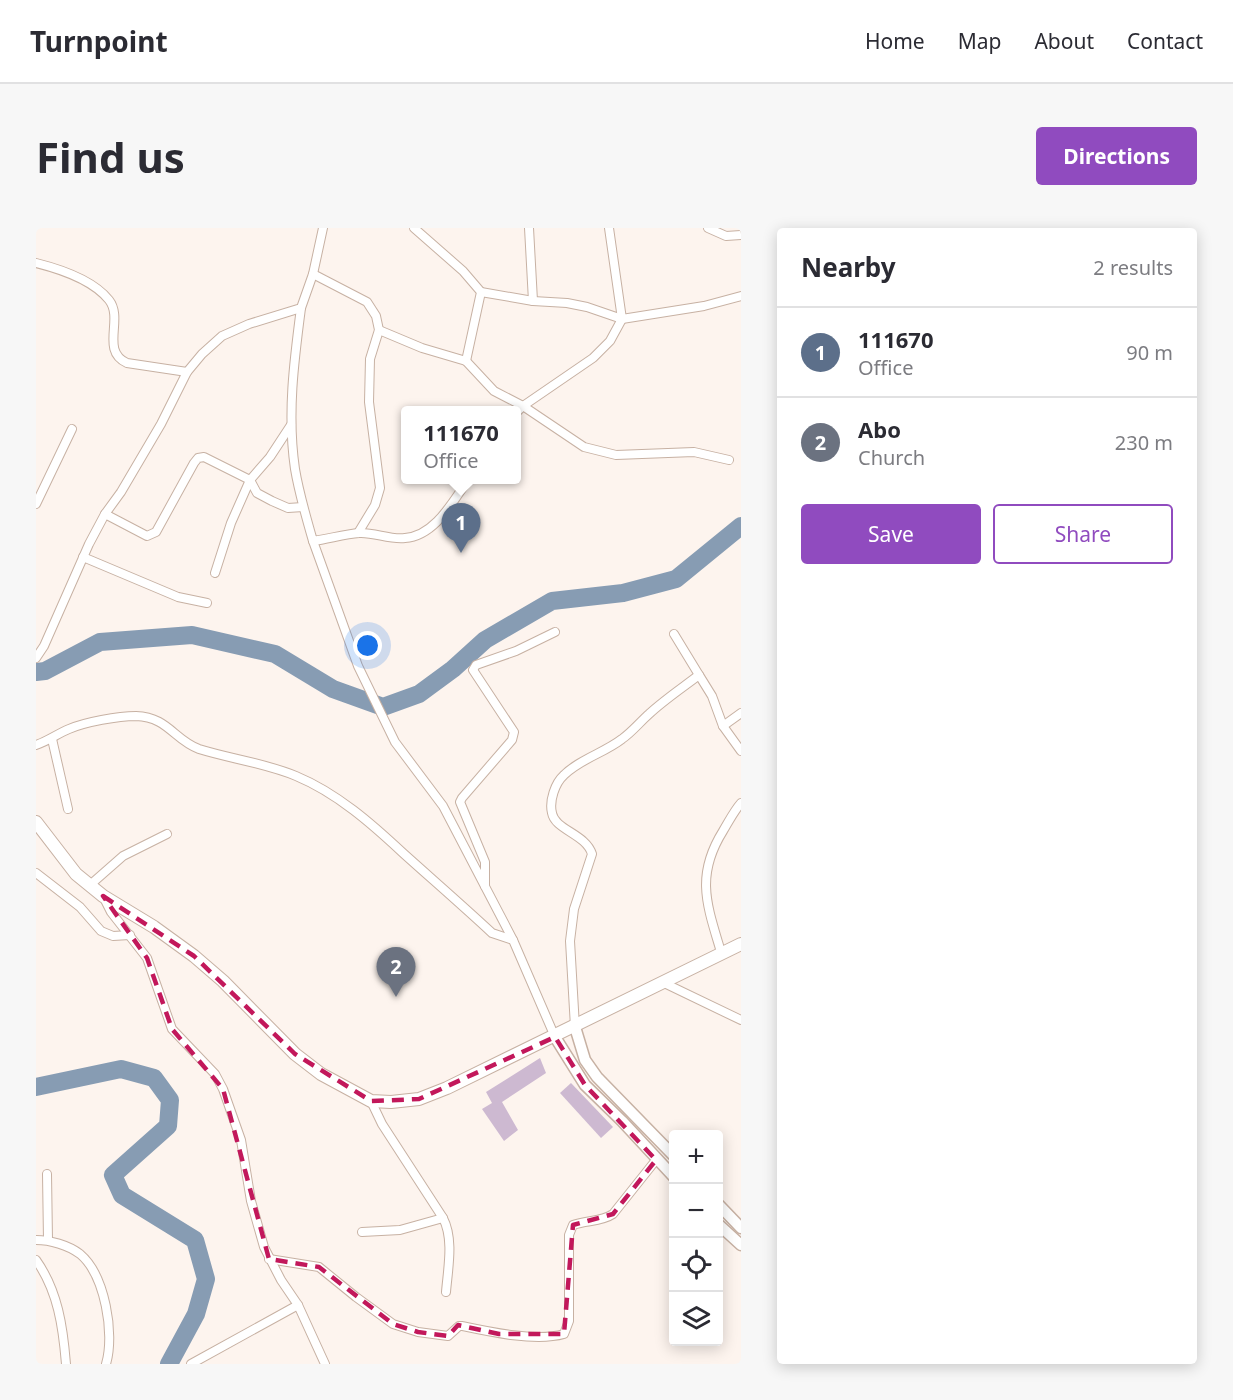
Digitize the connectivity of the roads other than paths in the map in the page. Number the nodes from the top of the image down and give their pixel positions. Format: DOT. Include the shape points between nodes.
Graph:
graph roads {
  1 [pos="323,228"];
  2 [pos="414,228"];
  3 [pos="529,228"];
  4 [pos="609,228"];
  5 [pos="708,228"];
  6 [pos="741,235"];
  7 [pos="36,263"];
  8 [pos="313,274"];
  9 [pos="481,292"];
  10 [pos="741,296"];
  11 [pos="533,301"];
  12 [pos="301,308"];
  13 [pos="622,320"];
  14 [pos="379,330"];
  15 [pos="466,361"];
  16 [pos="187,372"];
  17 [pos="515,406"];
  18 [pos="521,409"];
  19 [pos="521,411"];
  20 [pos="291,424"];
  21 [pos="72,429"];
  22 [pos="729,460"];
  23 [pos="250,480"];
  24 [pos="465,484"];
  25 [pos="36,504"];
  26 [pos="303,507"];
  27 [pos="105,514"];
  28 [pos="358,533"];
  29 [pos="313,541"];
  30 [pos="83,557"];
  31 [pos="215,573"];
  32 [pos="207,603"];
  33 [pos="555,632"];
  34 [pos="675,634"];
  35 [pos="36,658"];
  36 [pos="699,675"];
  37 [pos="741,713"];
  38 [pos="723,726"];
  39 [pos="52,739"];
  40 [pos="36,745"];
  41 [pos="741,752"];
  42 [pos="741,803"];
  43 [pos="69,809"];
  44 [pos="36,822"];
  45 [pos="167,834"];
  46 [pos="36,873"];
  47 [pos="90,885"];
  48 [pos="485,890"];
  49 [pos="103,896"];
  50 [pos="130,935"];
  51 [pos="513,940"];
  52 [pos="741,944"];
  53 [pos="721,952"];
  54 [pos="662,982"];
  55 [pos="741,1020"];
  56 [pos="575,1027"];
  57 [pos="555,1037"];
  58 [pos="371,1101"];
  59 [pos="669,1151"];
  60 [pos="656,1160"];
  61 [pos="669,1172"];
  62 [pos="47,1174"];
  63 [pos="723,1209"];
  64 [pos="443,1218"];
  65 [pos="741,1228"];
  66 [pos="723,1229"];
  67 [pos="362,1232"];
  68 [pos="36,1240"];
  69 [pos="48,1240"];
  70 [pos="741,1245"];
  71 [pos="269,1259"];
  72 [pos="36,1260"];
  73 [pos="446,1292"];
  74 [pos="298,1305"];
  75 [pos="66,1364"];
  76 [pos="106,1364"];
  77 [pos="191,1364"];
  78 [pos="325,1364"];
  1 -- 8 [label="street"];
  2 -- 9 [label="street"];
  3 -- 11 [label="street"];
  4 -- 13 [label="street"];
  5 -- 6 [label="street" via="726,236"];
  7 -- 16 [label="street" via="76,276 111,302 113,346 120,360"];
  8 -- 12 [label="street"];
  8 -- 14 [label="street" via="367,302"];
  9 -- 11 [label="street"];
  9 -- 15 [label="street"];
  10 -- 13 [label="street"];
  11 -- 13 [label="street" via="567,303"];
  12 -- 16 [label="street" via="222,336"];
  12 -- 20 [label="street"];
  13 -- 18 [label="street" via="610,341 593,358"];
  14 -- 15 [label="street"];
  14 -- 28 [label="street" via="370,359 369,402 380,488"];
  15 -- 17 [label="street"];
  16 -- 27 [label="street" via="161,424"];
  19 -- 22 [label="street" via="599,452 694,452"];
  20 -- 23 [label="street"];
  20 -- 26 [label="street"];
  21 -- 25 [label="street"];
  23 -- 26 [label="street" via="256,493 288,508"];
  23 -- 27 [label="street" via="204,457 198,458 156,532 147,536"];
  23 -- 31 [label="street"];
  24 -- 28 [label="street" via="429,529 406,538"];
  26 -- 29 [label="street"];
  27 -- 30 [label="street"];
  28 -- 29 [label="street"];
  29 -- 48 [label="street" via="358,666 395,742 443,806"];
  30 -- 32 [label="street" via="178,597"];
  30 -- 35 [label="street"];
  33 -- 48 [label="street" via="476,665 473,670 514,732 512,740 460,802 484,862"];
  34 -- 36 [label="street"];
  36 -- 38 [label="street"];
  36 -- 56 [label="street" via="623,738 572,768 556,785 551,812 555,820 589,846 591,854 574,909 570,941"];
  37 -- 38 [label="street"];
  38 -- 41 [label="street"];
  39 -- 40 [label="street"];
  39 -- 43 [label="street"];
  39 -- 51 [label="street" via="88,723 134,716 152,718 186,743 296,776 339,800 381,832 492,933"];
  42 -- 53 [label="street" via="716,842 705,876 708,905"];
  44 -- 47 [label="main road" via="71,869"];
  45 -- 47 [label="street" via="123,856"];
  46 -- 50 [label="street" via="80,907 101,931 113,936"];
  47 -- 49 [label="main road"];
  48 -- 51 [label="street"];
  49 -- 50 [label="street"];
  49 -- 58 [label="main road" via="194,956 295,1054 321,1074"];
  50 -- 71 [label="street" via="147,958 172,1029 215,1074 223,1089 241,1140 251,1201"];
  51 -- 57 [label="street"];
  52 -- 53 [label="main road"];
  53 -- 54 [label="main road"];
  54 -- 55 [label="street"];
  54 -- 56 [label="main road"];
  56 -- 57 [label="main road"];
  56 -- 59 [label="street" via="585,1060 597,1077"];
  57 -- 58 [label="main road" via="419,1099"];
  57 -- 60 [label="street" via="585,1085"];
  58 -- 64 [label="street"];
  60 -- 61 [label="street"];
  60 -- 71 [label="street" via="613,1214 573,1225 569,1235 569,1321 564,1334 555,1337 499,1334 462,1326 448,1336 418,1332 393,1324 319,1267"];
  62 -- 69 [label="street"];
  63 -- 65 [label="street"];
  64 -- 67 [label="street" via="399,1230"];
  64 -- 73 [label="street" via="449,1245"];
  66 -- 70 [label="street"];
  68 -- 69 [label="street"];
  69 -- 76 [label="street" via="79,1254 97,1278 110,1332"];
  71 -- 74 [label="street"];
  72 -- 75 [label="street" via="57,1302"];
  74 -- 77 [label="street"];
  74 -- 78 [label="street"];
}
